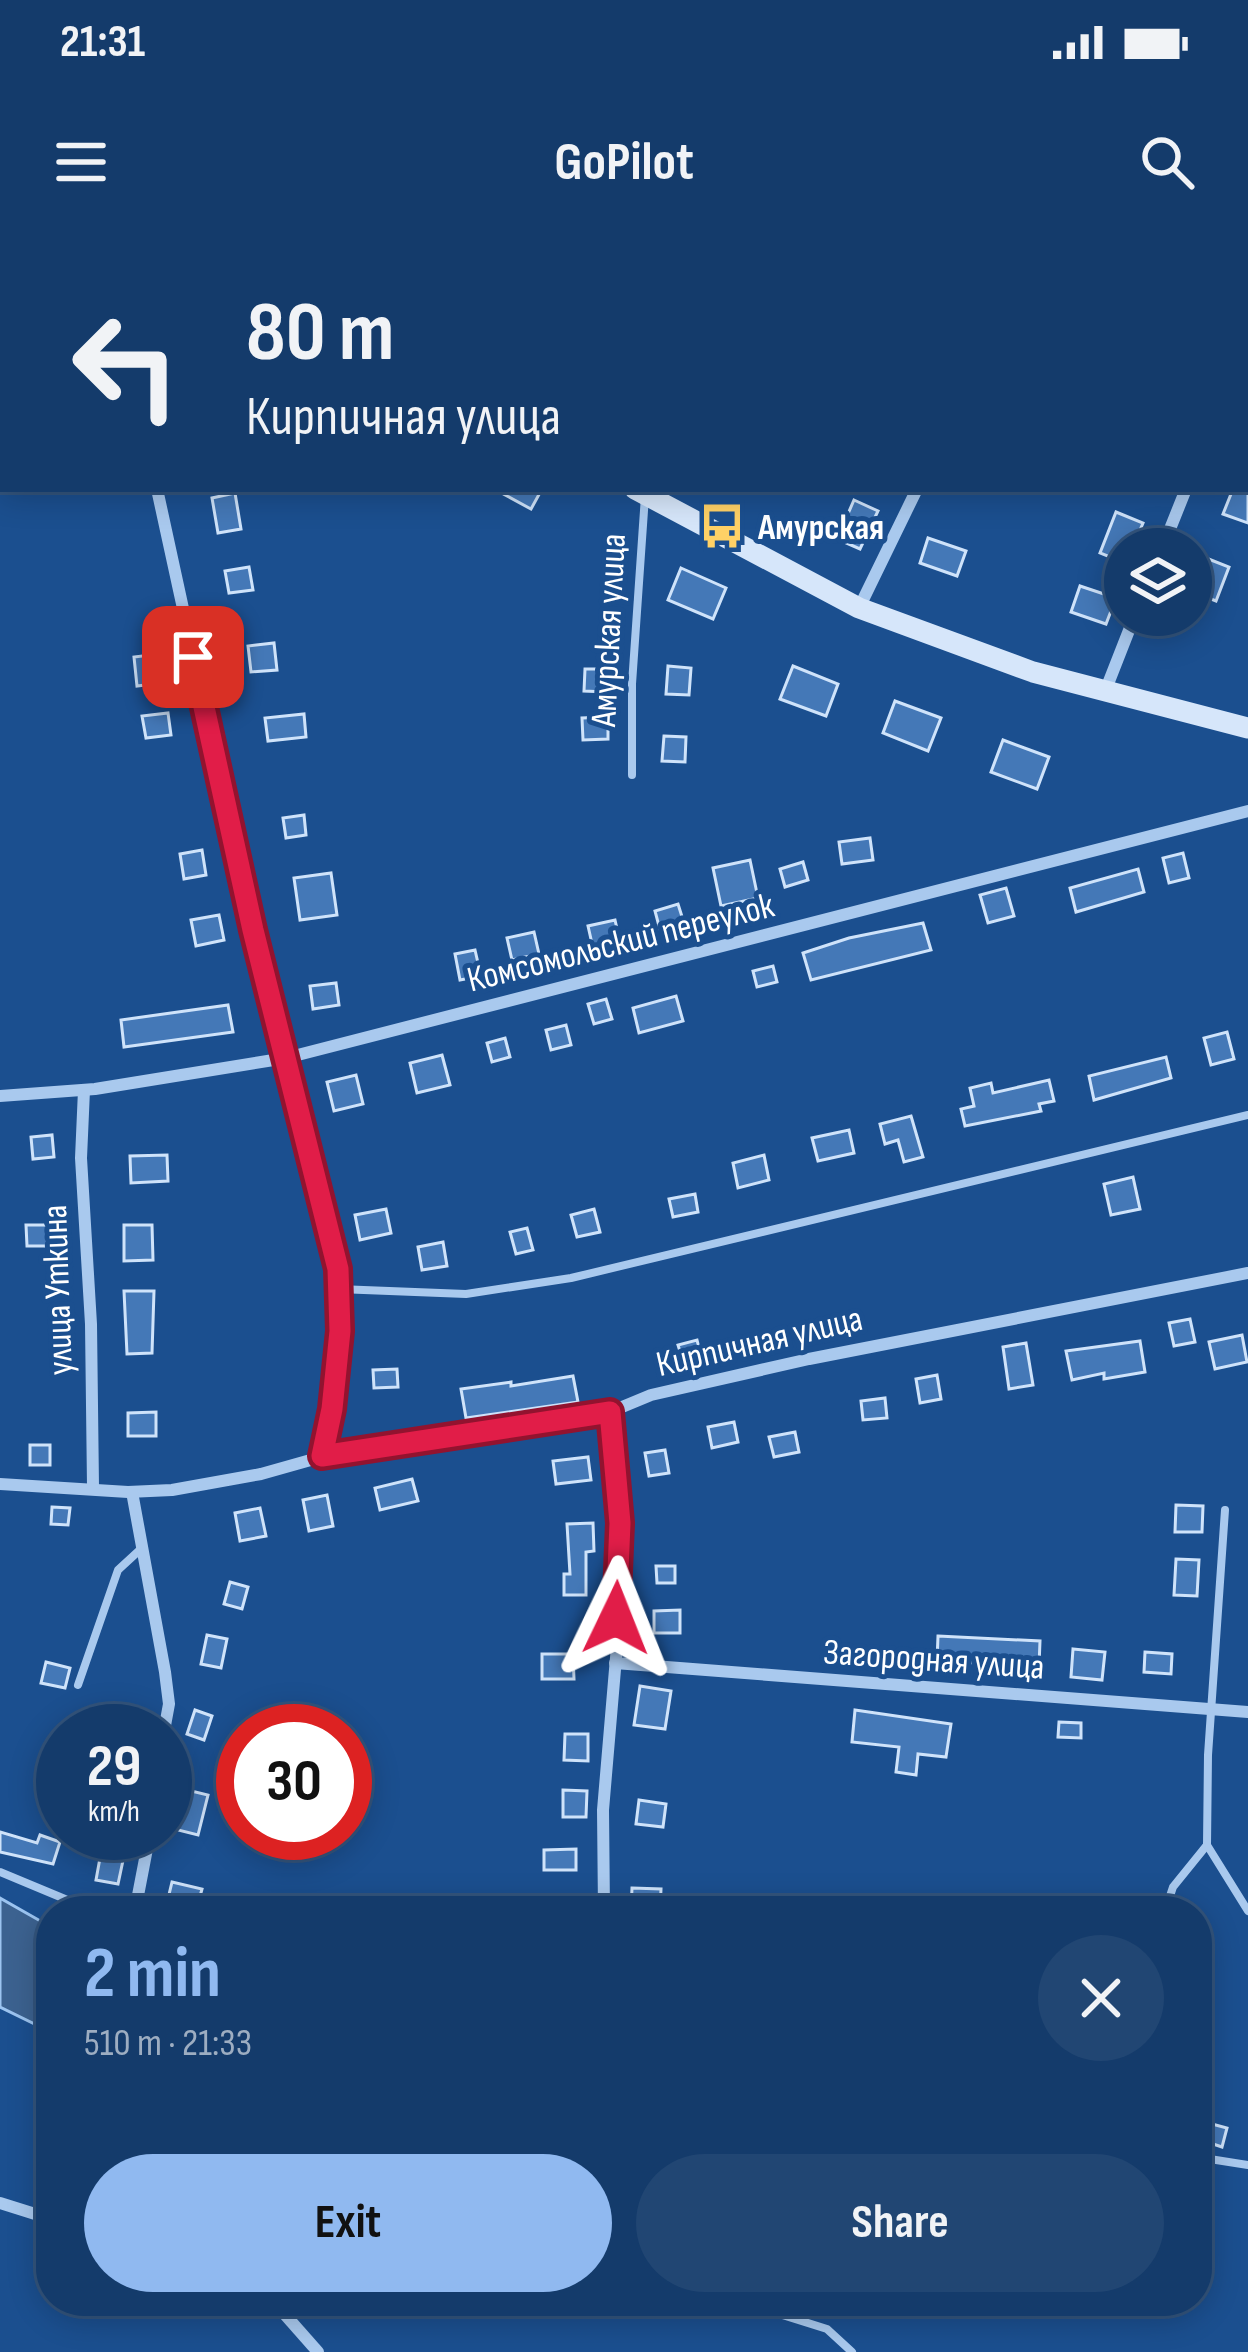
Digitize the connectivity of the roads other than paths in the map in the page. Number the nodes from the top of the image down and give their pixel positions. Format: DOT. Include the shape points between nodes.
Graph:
graph roads {
  1 [pos="158,492"];
  2 [pos="643,492"];
  3 [pos="645,492"];
  4 [pos="916,492"];
  5 [pos="1185,492"];
  6 [pos="1170,528"];
  7 [pos="859,608"];
  8 [pos="1127,636"];
  9 [pos="1106,689"];
  10 [pos="1248,728"];
  11 [pos="632,775"];
  12 [pos="1248,811"];
  13 [pos="286,1058"];
  14 [pos="84,1090"];
  15 [pos="0,1096"];
  16 [pos="1248,1114"];
  17 [pos="1248,1273"];
  18 [pos="338,1289"];
  19 [pos="610,1412"];
  20 [pos="322,1456"];
  21 [pos="0,1484"];
  22 [pos="93,1487"];
  23 [pos="132,1492"];
  24 [pos="1225,1510"];
  25 [pos="144,1546"];
  26 [pos="615,1663"];
  27 [pos="78,1685"];
  28 [pos="169,1704"];
  29 [pos="1212,1707"];
  30 [pos="1248,1712"];
  31 [pos="1207,1845"];
  32 [pos="145,1860"];
  33 [pos="0,1872"];
  34 [pos="58,1896"];
  35 [pos="138,1896"];
  36 [pos="604,1896"];
  37 [pos="1170,1896"];
  38 [pos="1248,1911"];
  39 [pos="1212,2160"];
  40 [pos="1248,2165"];
  41 [pos="0,2203"];
  42 [pos="36,2214"];
  43 [pos="286,2316"];
  44 [pos="786,2316"];
  45 [pos="318,2352"];
  46 [pos="852,2352"];
  1 -- 13 [label="street"];
  2 -- 11 [label="lane, Амурская улица"];
  3 -- 7 [label="main road"];
  4 -- 7 [label="street"];
  5 -- 6 [label="street"];
  7 -- 9 [label="main road" via="1033,672"];
  8 -- 9 [label="street"];
  9 -- 10 [label="main road"];
  12 -- 13 [label="street, Комсомольский переулок"];
  13 -- 14 [label="street, Комсомольский переулок"];
  13 -- 18 [label="street"];
  14 -- 15 [label="street, Комсомольский переулок"];
  14 -- 22 [label="street, улица Уткина"];
  16 -- 18 [label="lane" via="571,1278 466,1294"];
  17 -- 19 [label="street, Кирпичная улица" via="809,1359"];
  18 -- 20 [label="street"];
  19 -- 20 [label="street, Кирпичная улица"];
  19 -- 26 [label="street" via="620,1523"];
  20 -- 23 [label="street, Кирпичная улица" via="261,1474"];
  21 -- 22 [label="street, Кирпичная улица"];
  22 -- 23 [label="street, Кирпичная улица"];
  23 -- 25 [label="street"];
  24 -- 29 [label="lane"];
  25 -- 27 [label="lane" via="118,1570"];
  25 -- 28 [label="street"];
  26 -- 29 [label="street, Загородная улица"];
  26 -- 36 [label="street"];
  29 -- 30 [label="street, Загородная улица"];
  29 -- 31 [label="lane"];
  31 -- 37 [label="lane"];
  31 -- 38 [label="lane"];
  32 -- 35 [label="street"];
  33 -- 34 [label="lane"];
  39 -- 40 [label="lane"];
  41 -- 42 [label="street"];
  43 -- 45 [label="street"];
  44 -- 46 [label="lane" via="827,2329"];
}
